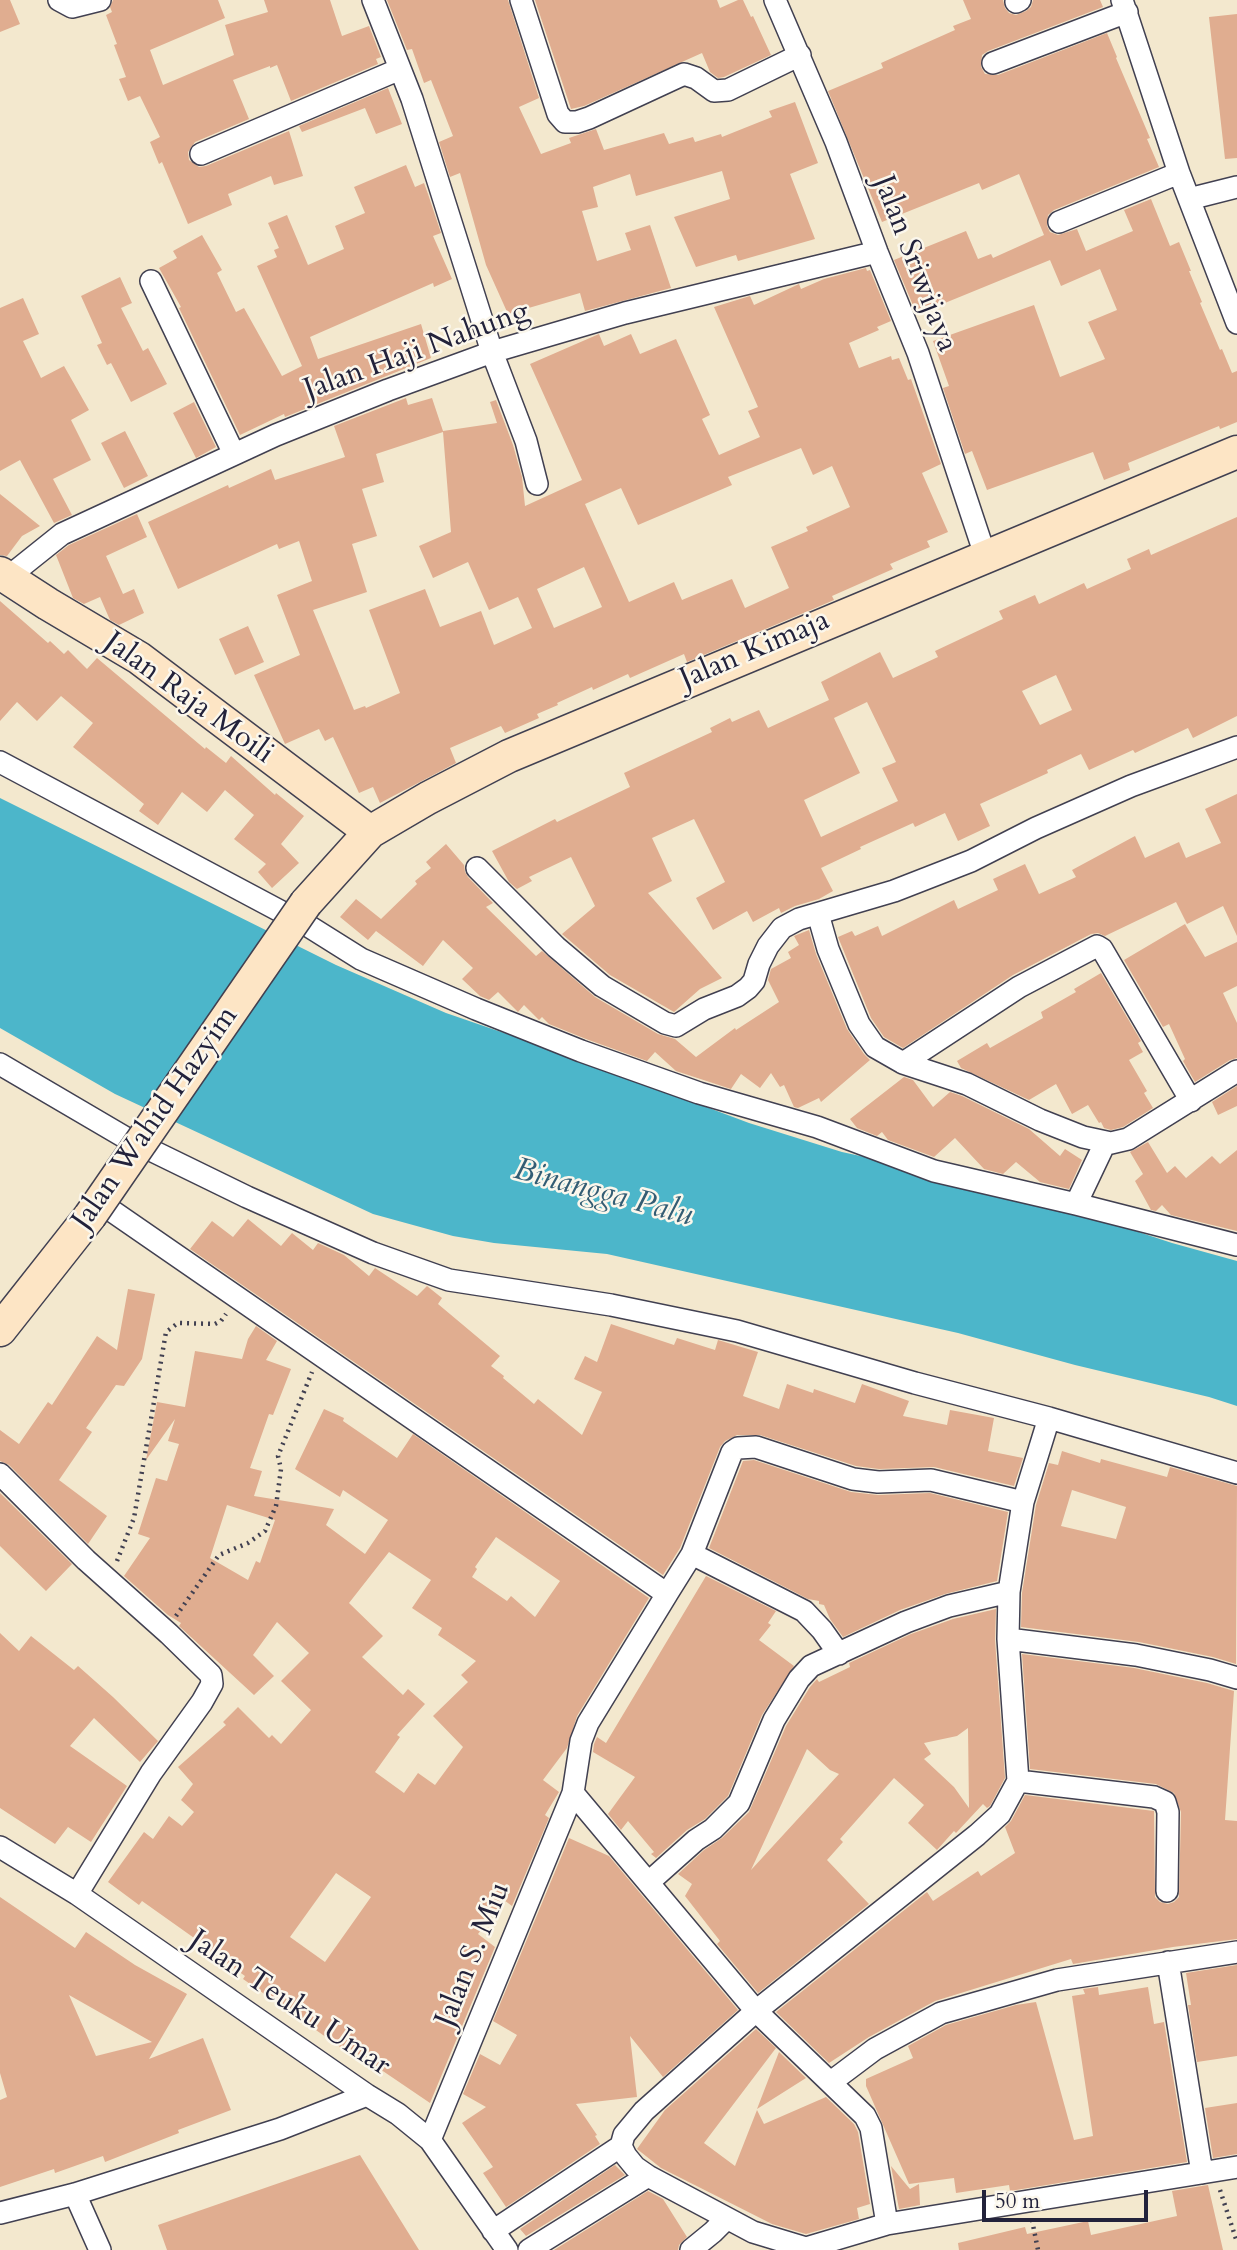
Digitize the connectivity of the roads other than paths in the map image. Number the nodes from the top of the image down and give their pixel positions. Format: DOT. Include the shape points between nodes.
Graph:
graph roads {
  1 [pos="59,0"];
  2 [pos="100,0"];
  3 [pos="373,0"];
  4 [pos="521,0"];
  5 [pos="775,0"];
  6 [pos="1124,6"];
  7 [pos="800,55"];
  8 [pos="993,63"];
  9 [pos="400,69"];
  10 [pos="201,154"];
  11 [pos="1179,173"];
  12 [pos="1237,187"];
  13 [pos="1189,199"];
  14 [pos="1059,222"];
  15 [pos="877,252"];
  16 [pos="151,281"];
  17 [pos="1237,323"];
  18 [pos="492,352"];
  19 [pos="1237,452"];
  20 [pos="234,454"];
  21 [pos="537,484"];
  22 [pos="985,555"];
  23 [pos="3,575"];
  24 [pos="1237,747"];
  25 [pos="0,762"];
  26 [pos="370,832"];
  27 [pos="477,868"];
  28 [pos="306,903"];
  29 [pos="818,914"];
  30 [pos="902,1063"];
  31 [pos="0,1064"];
  32 [pos="1237,1071"];
  33 [pos="1191,1101"];
  34 [pos="1105,1143"];
  35 [pos="1076,1204"];
  36 [pos="94,1209"];
  37 [pos="1237,1245"];
  38 [pos="0,1330"];
  39 [pos="1049,1418"];
  40 [pos="1237,1473"];
  41 [pos="0,1474"];
  42 [pos="1023,1502"];
  43 [pos="692,1554"];
  44 [pos="1009,1592"];
  45 [pos="667,1594"];
  46 [pos="1008,1639"];
  47 [pos="839,1654"];
  48 [pos="1237,1678"];
  49 [pos="1018,1781"];
  50 [pos="573,1793"];
  51 [pos="0,1847"];
  52 [pos="649,1882"];
  53 [pos="1167,1891"];
  54 [pos="76,1894"];
  55 [pos="1237,1952"];
  56 [pos="1168,1962"];
  57 [pos="756,2011"];
  58 [pos="831,2082"];
  59 [pos="367,2095"];
  60 [pos="430,2140"];
  61 [pos="621,2147"];
  62 [pos="1237,2167"];
  63 [pos="1208,2172"];
  64 [pos="648,2176"];
  65 [pos="75,2194"];
  66 [pos="0,2213"];
  67 [pos="726,2219"];
  68 [pos="887,2224"];
  69 [pos="493,2231"];
  70 [pos="807,2249"];
  71 [pos="100,2250"];
  72 [pos="507,2250"];
  73 [pos="528,2250"];
  74 [pos="691,2250"];
  1 -- 2 [label="street" via="72,7"];
  3 -- 9 [label="street"];
  4 -- 7 [label="street" via="558,114 565,122 589,118 684,74 714,91 728,90"];
  5 -- 7 [label="street, Jalan Sriwijaya"];
  6 -- 8 [label="street"];
  6 -- 11 [label="street"];
  7 -- 15 [label="street, Jalan Sriwijaya"];
  9 -- 10 [label="street"];
  9 -- 18 [label="street"];
  11 -- 13 [label="street"];
  11 -- 14 [label="street"];
  12 -- 13 [label="street"];
  13 -- 17 [label="street"];
  15 -- 18 [label="street, Jalan Haji Nahung" via="625,313"];
  15 -- 22 [label="street, Jalan Sriwijaya" via="918,353"];
  16 -- 20 [label="street"];
  18 -- 20 [label="street, Jalan Haji Nahung"];
  18 -- 21 [label="street"];
  19 -- 22 [label="street, Jalan Kimaja"];
  20 -- 23 [label="street, Jalan Haji Nahung" via="62,534"];
  22 -- 26 [label="street, Jalan Kimaja" via="509,756"];
  23 -- 26 [label="street, Jalan Raja Moili" via="139,658"];
  24 -- 29 [label="street" via="1131,786 971,861"];
  25 -- 35 [label="street" via="310,927 360,959 476,1009 581,1051 817,1127 934,1171"];
  26 -- 28 [label="street, Jalan Kimaja"];
  27 -- 29 [label="street" via="602,986 672,1026 743,993 782,928"];
  28 -- 36 [label="street, Jalan Wahid Hazyim, bridge"];
  29 -- 30 [label="street" via="859,1024 875,1047"];
  30 -- 33 [label="street" via="1018,987 1097,946"];
  30 -- 34 [label="street" via="967,1084 1040,1120"];
  31 -- 39 [label="street" via="126,1139 373,1253 449,1280 611,1305 737,1331"];
  32 -- 33 [label="street"];
  33 -- 34 [label="street" via="1128,1139"];
  34 -- 35 [label="street"];
  35 -- 37 [label="street"];
  36 -- 38 [label="street, Jalan Wahid Hazyim"];
  36 -- 45 [label="street" via="237,1297"];
  39 -- 40 [label="street"];
  39 -- 42 [label="street"];
  41 -- 54 [label="street" via="211,1675 212,1684 202,1702 151,1773"];
  42 -- 43 [label="street, Jalan S. Miu" via="931,1480 853,1479 746,1446 732,1452"];
  42 -- 44 [label="street"];
  43 -- 45 [label="street, Jalan S. Miu"];
  43 -- 47 [label="street" via="804,1611"];
  44 -- 46 [label="street"];
  44 -- 47 [label="street" via="906,1622"];
  45 -- 50 [label="street, Jalan S. Miu" via="588,1723"];
  46 -- 48 [label="street" via="1136,1655"];
  46 -- 49 [label="street"];
  47 -- 52 [label="street" via="811,1666 784,1700 739,1803"];
  49 -- 53 [label="street" via="1165,1802"];
  49 -- 57 [label="street" via="1000,1814 977,1835"];
  50 -- 52 [label="street"];
  50 -- 60 [label="street, Jalan S. Miu"];
  51 -- 54 [label="street, Jalan Teuku Umar"];
  52 -- 57 [label="street"];
  54 -- 59 [label="street, Jalan Teuku Umar"];
  55 -- 56 [label="street"];
  56 -- 58 [label="street" via="1057,1980 941,2013 876,2049"];
  56 -- 63 [label="street"];
  57 -- 58 [label="street"];
  57 -- 61 [label="street" via="644,2111 624,2135"];
  58 -- 68 [label="street" via="871,2128"];
  59 -- 60 [label="street, Jalan Teuku Umar"];
  59 -- 65 [label="street" via="280,2129"];
  60 -- 69 [label="street, Jalan Teuku Umar"];
  61 -- 64 [label="street"];
  61 -- 69 [label="street"];
  62 -- 63 [label="street"];
  63 -- 68 [label="street"];
  64 -- 67 [label="street"];
  64 -- 73 [label="street"];
  65 -- 66 [label="street"];
  65 -- 71 [label="street"];
  67 -- 70 [label="street"];
  67 -- 74 [label="street"];
  68 -- 70 [label="street"];
  69 -- 72 [label="street, Jalan Teuku Umar"];
}
